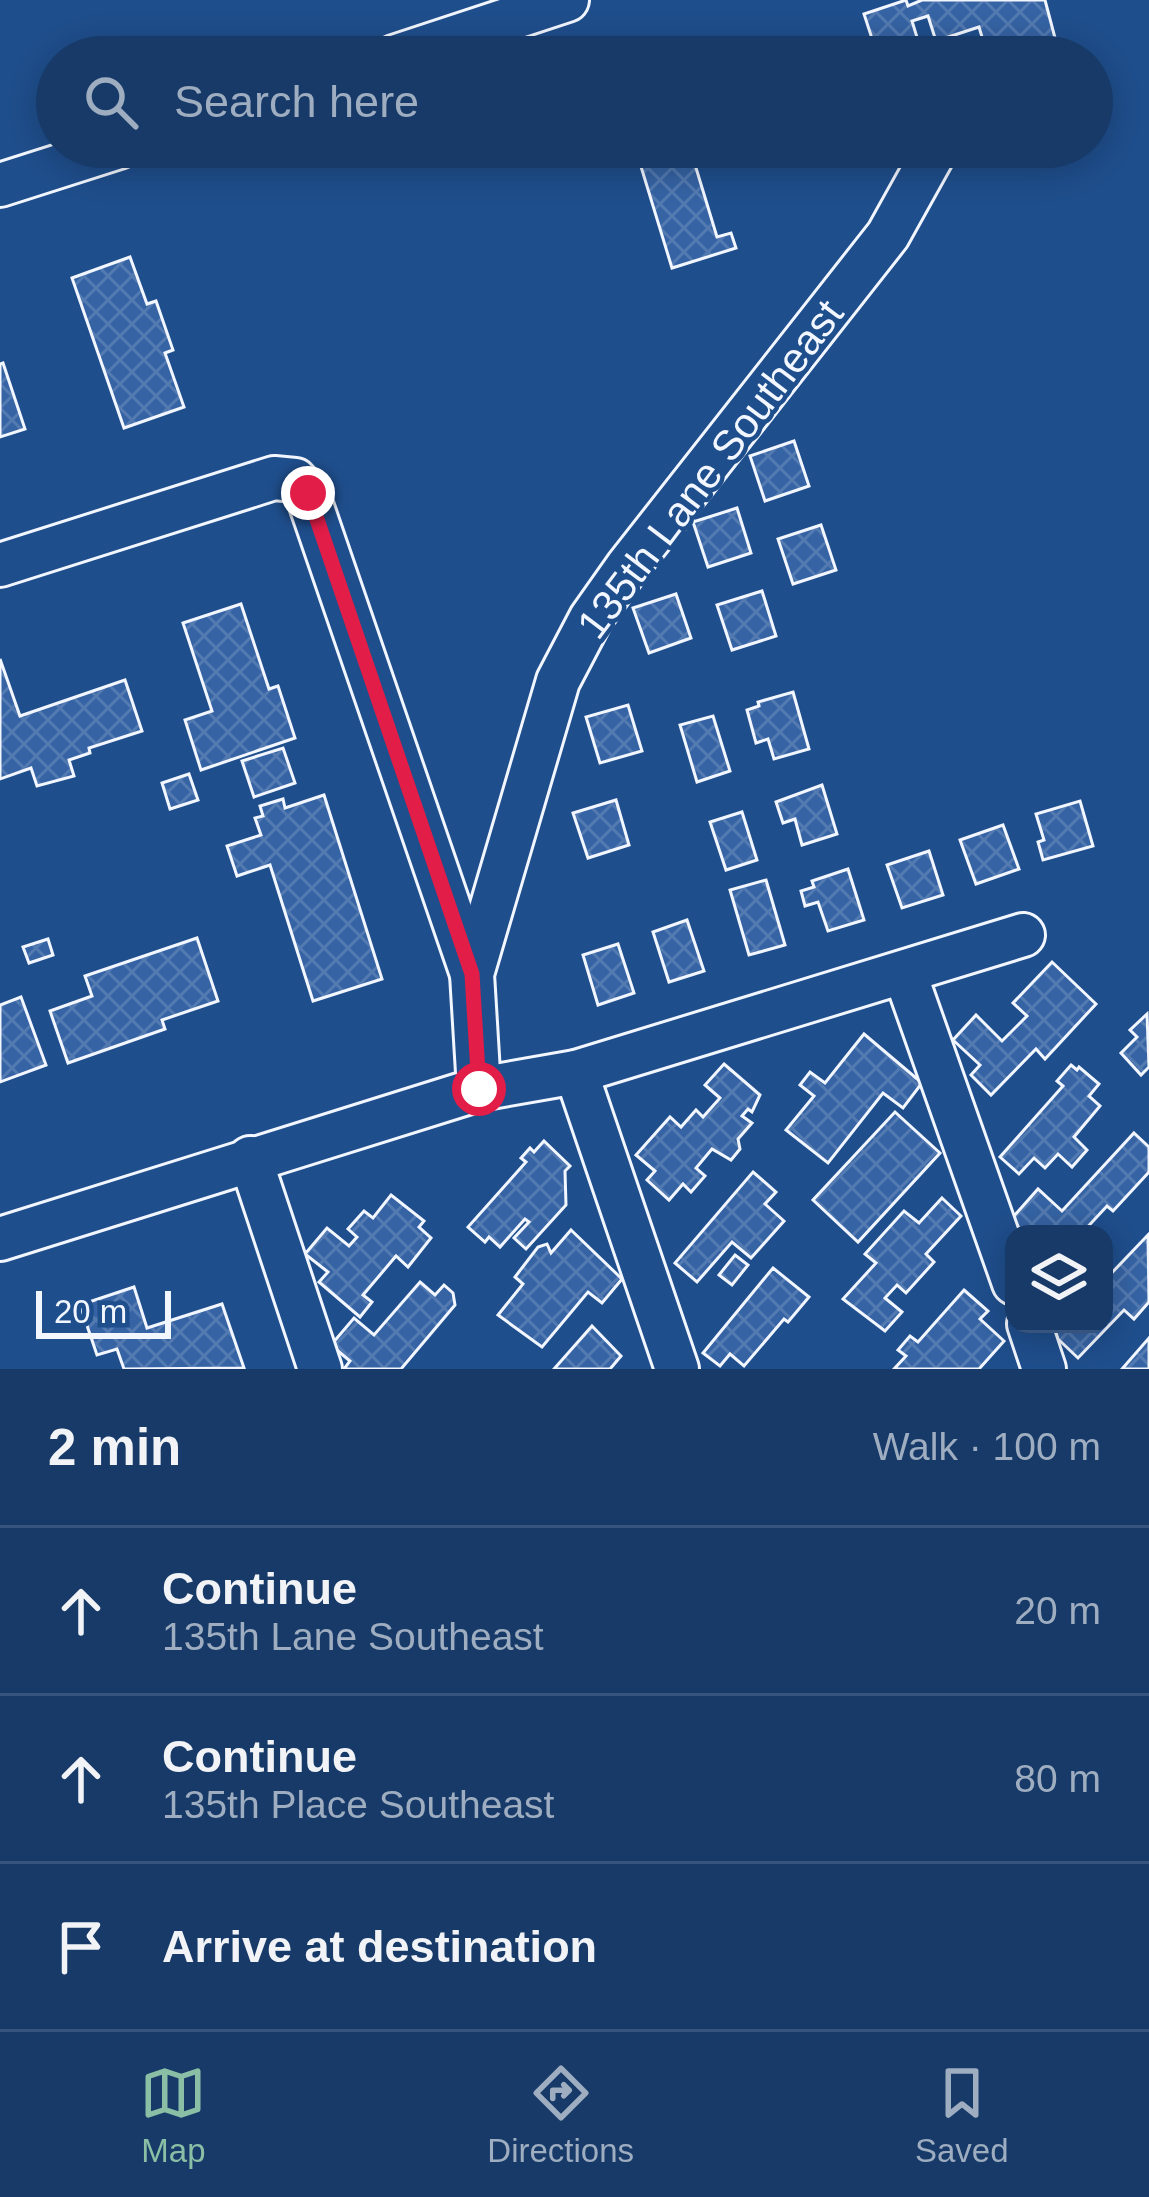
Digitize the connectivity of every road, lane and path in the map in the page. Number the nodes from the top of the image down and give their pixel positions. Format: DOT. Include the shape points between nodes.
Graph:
graph roads {
  1 [pos="567,0"];
  2 [pos="458,36"];
  3 [pos="51,168"];
  4 [pos="925,168"];
  5 [pos="0,184"];
  6 [pos="0,565"];
  7 [pos="1023,935"];
  8 [pos="472,974"];
  9 [pos="905,974"];
  10 [pos="576,1072"];
  11 [pos="479,1089"];
  12 [pos="250,1159"];
  13 [pos="0,1239"];
  14 [pos="1005,1257"];
  15 [pos="1031,1333"];
  16 [pos="320,1369"];
  17 [pos="677,1369"];
  18 [pos="1044,1369"];
  1 -- 2 [label="street"];
  3 -- 5 [label="street"];
  4 -- 8 [label="street, 135th Lane Southeast" via="888,235 591,618 558,681"];
  6 -- 8 [label="street" via="274,478 295,480 308,493"];
  7 -- 9 [label="street"];
  8 -- 11 [label="street, 135th Lane Southeast"];
  9 -- 10 [label="street"];
  9 -- 14 [label="street"];
  10 -- 11 [label="street"];
  10 -- 17 [label="street"];
  11 -- 12 [label="street"];
  12 -- 13 [label="street"];
  12 -- 16 [label="street"];
  15 -- 18 [label="street"];
}
